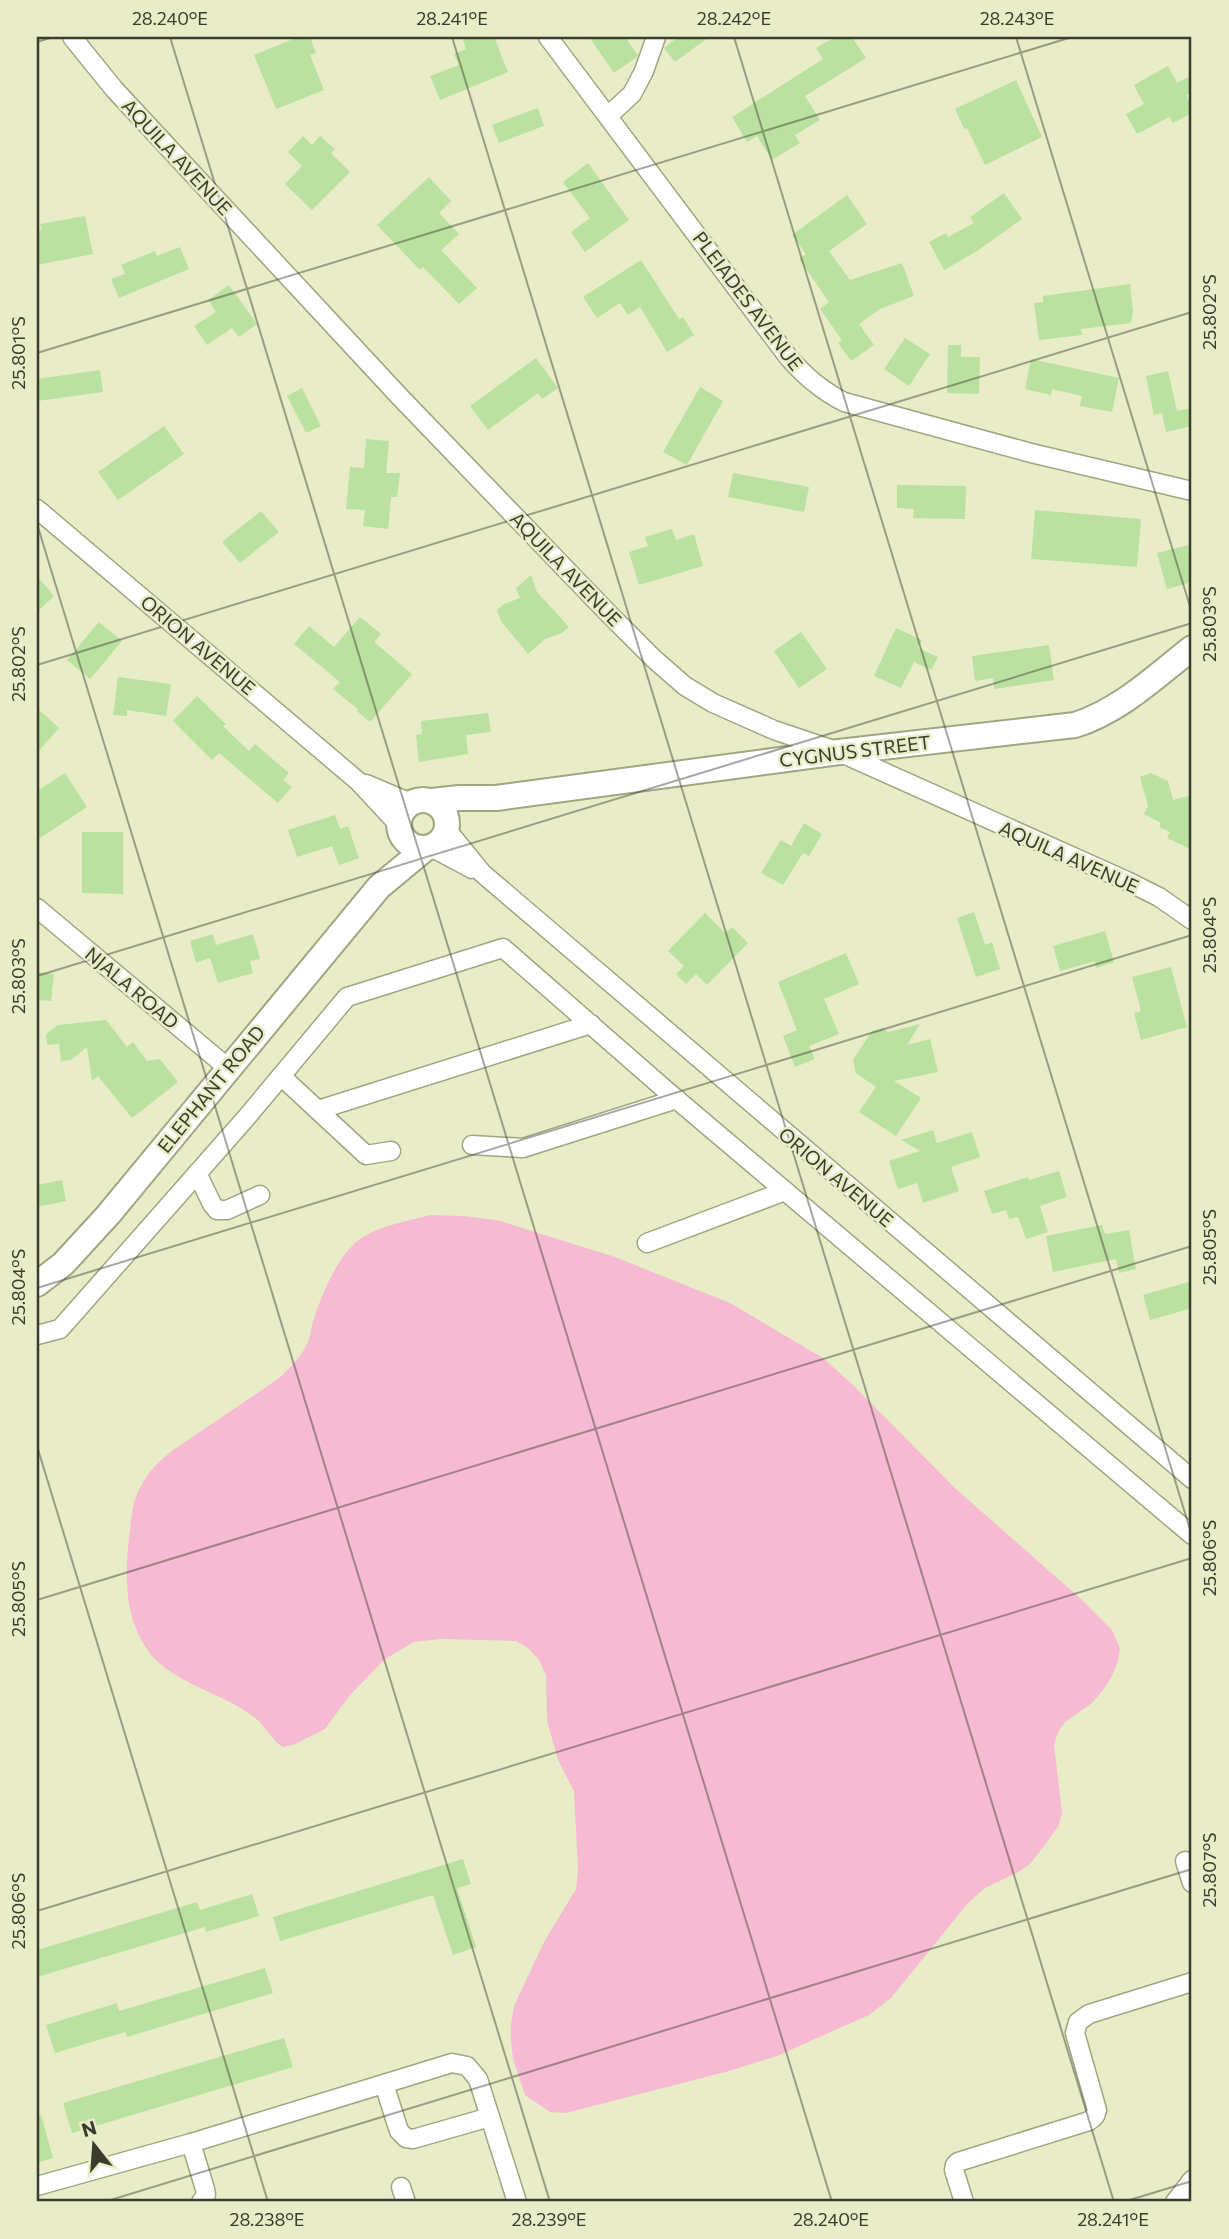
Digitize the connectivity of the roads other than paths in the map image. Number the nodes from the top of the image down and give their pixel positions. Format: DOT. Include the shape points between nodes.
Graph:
graph roads {
  1 [pos="72,37"];
  2 [pos="548,37"];
  3 [pos="656,37"];
  4 [pos="608,116"];
  5 [pos="1192,491"];
  6 [pos="37,509"];
  7 [pos="1192,648"];
  8 [pos="839,752"];
  9 [pos="359,782"];
  10 [pos="496,798"];
  11 [pos="421,802"];
  12 [pos="400,829"];
  13 [pos="438,837"];
  14 [pos="379,887"];
  15 [pos="37,908"];
  16 [pos="1192,920"];
  17 [pos="591,1024"];
  18 [pos="228,1068"];
  19 [pos="281,1076"];
  20 [pos="677,1099"];
  21 [pos="318,1110"];
  22 [pos="472,1145"];
  23 [pos="391,1151"];
  24 [pos="197,1173"];
  25 [pos="785,1191"];
  26 [pos="260,1195"];
  27 [pos="647,1243"];
  28 [pos="37,1284"];
  29 [pos="37,1335"];
  30 [pos="1192,1479"];
  31 [pos="1192,1535"];
  32 [pos="1185,1861"];
  33 [pos="1192,1883"];
  34 [pos="1192,1982"];
  35 [pos="384,2084"];
  36 [pos="490,2117"];
  37 [pos="191,2144"];
  38 [pos="1192,2180"];
  39 [pos="37,2186"];
  40 [pos="201,2202"];
  41 [pos="517,2202"];
  42 [pos="964,2202"];
  43 [pos="1175,2202"];
  1 -- 8 [label="street, AQUILA AVENUE" via="114,89 400,397 654,659 713,703"];
  2 -- 4 [label="street, PLEIADES AVENUE"];
  3 -- 4 [label="street" via="632,94"];
  4 -- 5 [label="street, PLEIADES AVENUE" via="789,358 825,392 844,402 1031,453"];
  6 -- 9 [label="street, ORION AVENUE"];
  7 -- 8 [label="street, CYGNUS STREET" via="1117,705 1075,725"];
  8 -- 10 [label="street, CYGNUS STREET"];
  8 -- 16 [label="street, AQUILA AVENUE" via="1127,881"];
  9 -- 11 [label="street, ORION AVENUE"];
  9 -- 12 [label="street, ORION AVENUE"];
  10 -- 11 [label="street, CYGNUS STREET"];
  10 -- 13 [label="street, CYGNUS STREET" via="470,806"];
  11 -- 12 [label="street" via="402,813"];
  11 -- 13 [label="street" via="443,809"];
  12 -- 13 [label="street" via="411,845"];
  12 -- 14 [label="street, ELEPHANT ROAD" via="396,852"];
  13 -- 14 [label="street, ELEPHANT ROAD"];
  13 -- 30 [label="street, ORION AVENUE"];
  14 -- 18 [label="street, ELEPHANT ROAD"];
  15 -- 18 [label="street, NJALA ROAD"];
  17 -- 19 [label="street" via="503,948 347,997"];
  17 -- 20 [label="street"];
  17 -- 21 [label="street"];
  18 -- 28 [label="street, ELEPHANT ROAD" via="81,1245"];
  19 -- 21 [label="street"];
  19 -- 24 [label="street"];
  20 -- 22 [label="street" via="523,1148"];
  20 -- 25 [label="street"];
  21 -- 23 [label="street" via="366,1155"];
  24 -- 26 [label="street" via="217,1210"];
  24 -- 29 [label="street" via="60,1329"];
  25 -- 27 [label="street"];
  25 -- 31 [label="street"];
  32 -- 33 [label="street"];
  34 -- 42 [label="street" via="1089,2014 1077,2022 1074,2033 1095,2116 958,2162 954,2170"];
  35 -- 36 [label="street" via="459,2063 478,2079"];
  35 -- 36 [label="street" via="399,2131 406,2138"];
  35 -- 37 [label="street"];
  36 -- 41 [label="street"];
  37 -- 39 [label="street"];
  37 -- 40 [label="street" via="205,2189"];
  38 -- 43 [label="street"];
}
